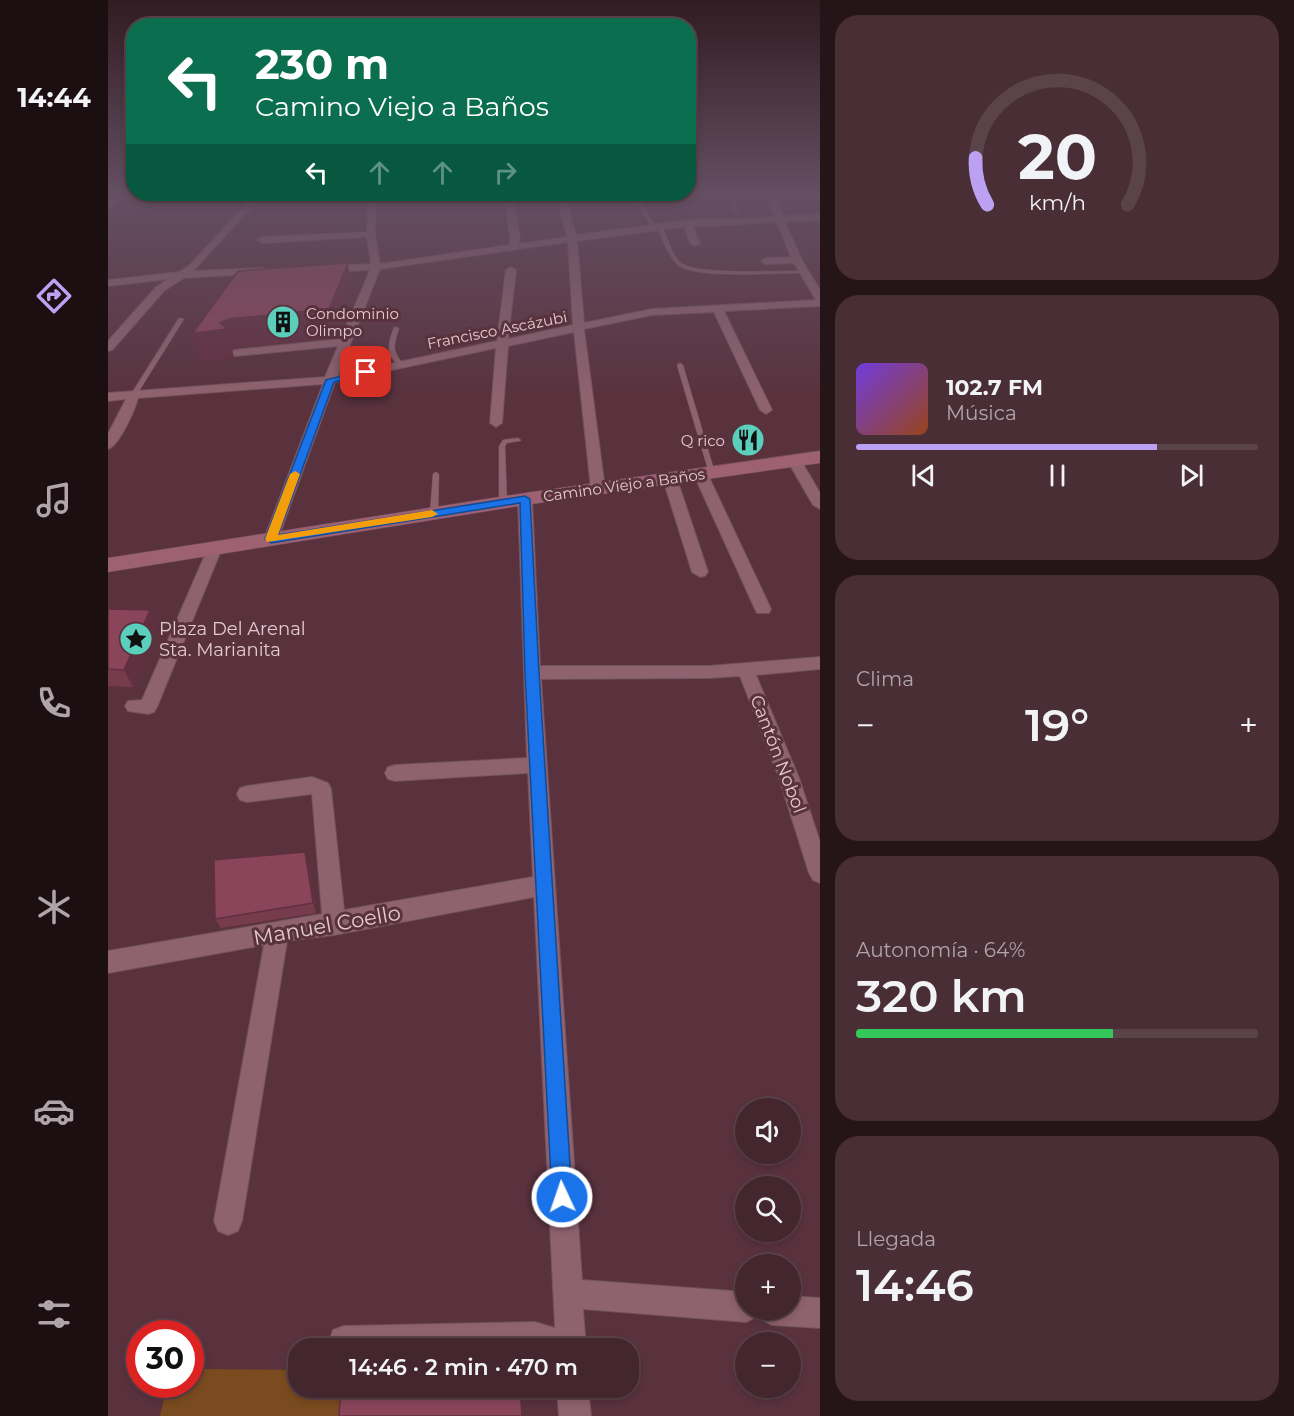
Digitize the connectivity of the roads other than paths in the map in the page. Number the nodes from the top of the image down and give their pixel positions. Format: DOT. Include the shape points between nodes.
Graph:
graph roads {
  1 [pos="198,261"];
  2 [pos="375,261"];
  3 [pos="415,261"];
  4 [pos="575,261"];
  5 [pos="678,261"];
  6 [pos="798,261"];
  7 [pos="376,267"];
  8 [pos="317,269"];
  9 [pos="270,270"];
  10 [pos="511,270"];
  11 [pos="804,272"];
  12 [pos="178,275"];
  13 [pos="108,283"];
  14 [pos="820,298"];
  15 [pos="820,303"];
  16 [pos="717,308"];
  17 [pos="181,319"];
  18 [pos="396,328"];
  19 [pos="579,329"];
  20 [pos="346,342"];
  21 [pos="502,343"];
  22 [pos="108,348"];
  23 [pos="235,352"];
  24 [pos="401,365"];
  25 [pos="680,365"];
  26 [pos="330,380"];
  27 [pos="133,396"];
  28 [pos="108,398"];
  29 [pos="766,410"];
  30 [pos="496,423"];
  31 [pos="518,440"];
  32 [pos="108,445"];
  33 [pos="820,457"];
  34 [pos="794,460"];
  35 [pos="436,474"];
  36 [pos="707,474"];
  37 [pos="670,479"];
  38 [pos="598,489"];
  39 [pos="525,499"];
  40 [pos="502,502"];
  41 [pos="820,506"];
  42 [pos="434,513"];
  43 [pos="271,539"];
  44 [pos="215,548"];
  45 [pos="108,565"];
  46 [pos="700,572"];
  47 [pos="764,609"];
  48 [pos="820,663"];
  49 [pos="746,670"];
  50 [pos="532,673"];
  51 [pos="134,706"];
  52 [pos="539,765"];
  53 [pos="395,773"];
  54 [pos="247,794"];
  55 [pos="820,873"];
  56 [pos="545,885"];
  57 [pos="333,924"];
  58 [pos="277,934"];
  59 [pos="108,962"];
  60 [pos="228,1221"];
  61 [pos="567,1293"];
  62 [pos="735,1306"];
  63 [pos="801,1312"];
  64 [pos="820,1313"];
  65 [pos="487,1338"];
  66 [pos="538,1338"];
  67 [pos="570,1338"];
  68 [pos="574,1398"];
  69 [pos="575,1416"];
  1 -- 12 [label="street"];
  2 -- 7 [label="street"];
  3 -- 7 [label="street"];
  4 -- 19 [label="street"];
  5 -- 11 [label="lane" via="682,267 711,271"];
  6 -- 11 [label="street"];
  7 -- 8 [label="street"];
  7 -- 20 [label="street"];
  9 -- 12 [label="street"];
  10 -- 21 [label="street"];
  11 -- 14 [label="street"];
  12 -- 13 [label="street"];
  12 -- 22 [label="street" via="160,289"];
  15 -- 16 [label="street, Francisco Ascázubi"];
  16 -- 19 [label="street, Francisco Ascázubi" via="651,312"];
  16 -- 29 [label="street"];
  17 -- 27 [label="lane"];
  18 -- 24 [label="lane" via="390,347"];
  19 -- 21 [label="street, Francisco Ascázubi"];
  19 -- 38 [label="street"];
  20 -- 23 [label="street"];
  20 -- 26 [label="street"];
  21 -- 24 [label="street, Francisco Ascázubi"];
  21 -- 30 [label="street"];
  24 -- 26 [label="street, Francisco Ascázubi"];
  25 -- 36 [label="lane"];
  26 -- 27 [label="street, Francisco Ascázubi"];
  26 -- 43 [label="street"];
  27 -- 28 [label="street, Francisco Ascázubi"];
  27 -- 32 [label="street"];
  31 -- 40 [label="lane" via="505,441 502,446"];
  33 -- 34 [label="street, Camino Viejo a Baños"];
  34 -- 36 [label="street, Camino Viejo a Baños"];
  34 -- 41 [label="street"];
  35 -- 42 [label="lane"];
  36 -- 37 [label="street, Camino Viejo a Baños"];
  36 -- 47 [label="street"];
  37 -- 38 [label="street, Camino Viejo a Baños"];
  37 -- 46 [label="street"];
  38 -- 39 [label="street, Camino Viejo a Baños"];
  39 -- 40 [label="street, Camino Viejo a Baños"];
  39 -- 50 [label="street"];
  40 -- 42 [label="street, Camino Viejo a Baños"];
  42 -- 43 [label="street, Camino Viejo a Baños"];
  43 -- 44 [label="street, Camino Viejo a Baños"];
  44 -- 45 [label="street, Camino Viejo a Baños"];
  44 -- 51 [label="street" via="148,707"];
  48 -- 49 [label="street"];
  49 -- 50 [label="street"];
  49 -- 55 [label="street, Cantón Nobol" via="789,778"];
  50 -- 52 [label="street"];
  52 -- 53 [label="street"];
  52 -- 56 [label="street"];
  54 -- 57 [label="street" via="312,784 321,789"];
  56 -- 57 [label="street, Manuel Coello"];
  56 -- 61 [label="street"];
  57 -- 58 [label="street, Manuel Coello"];
  58 -- 59 [label="street, Manuel Coello"];
  58 -- 60 [label="street"];
  61 -- 62 [label="street"];
  61 -- 67 [label="street"];
  63 -- 64 [label="street"];
  65 -- 66 [label="street"];
  68 -- 69 [label="street"];
}
